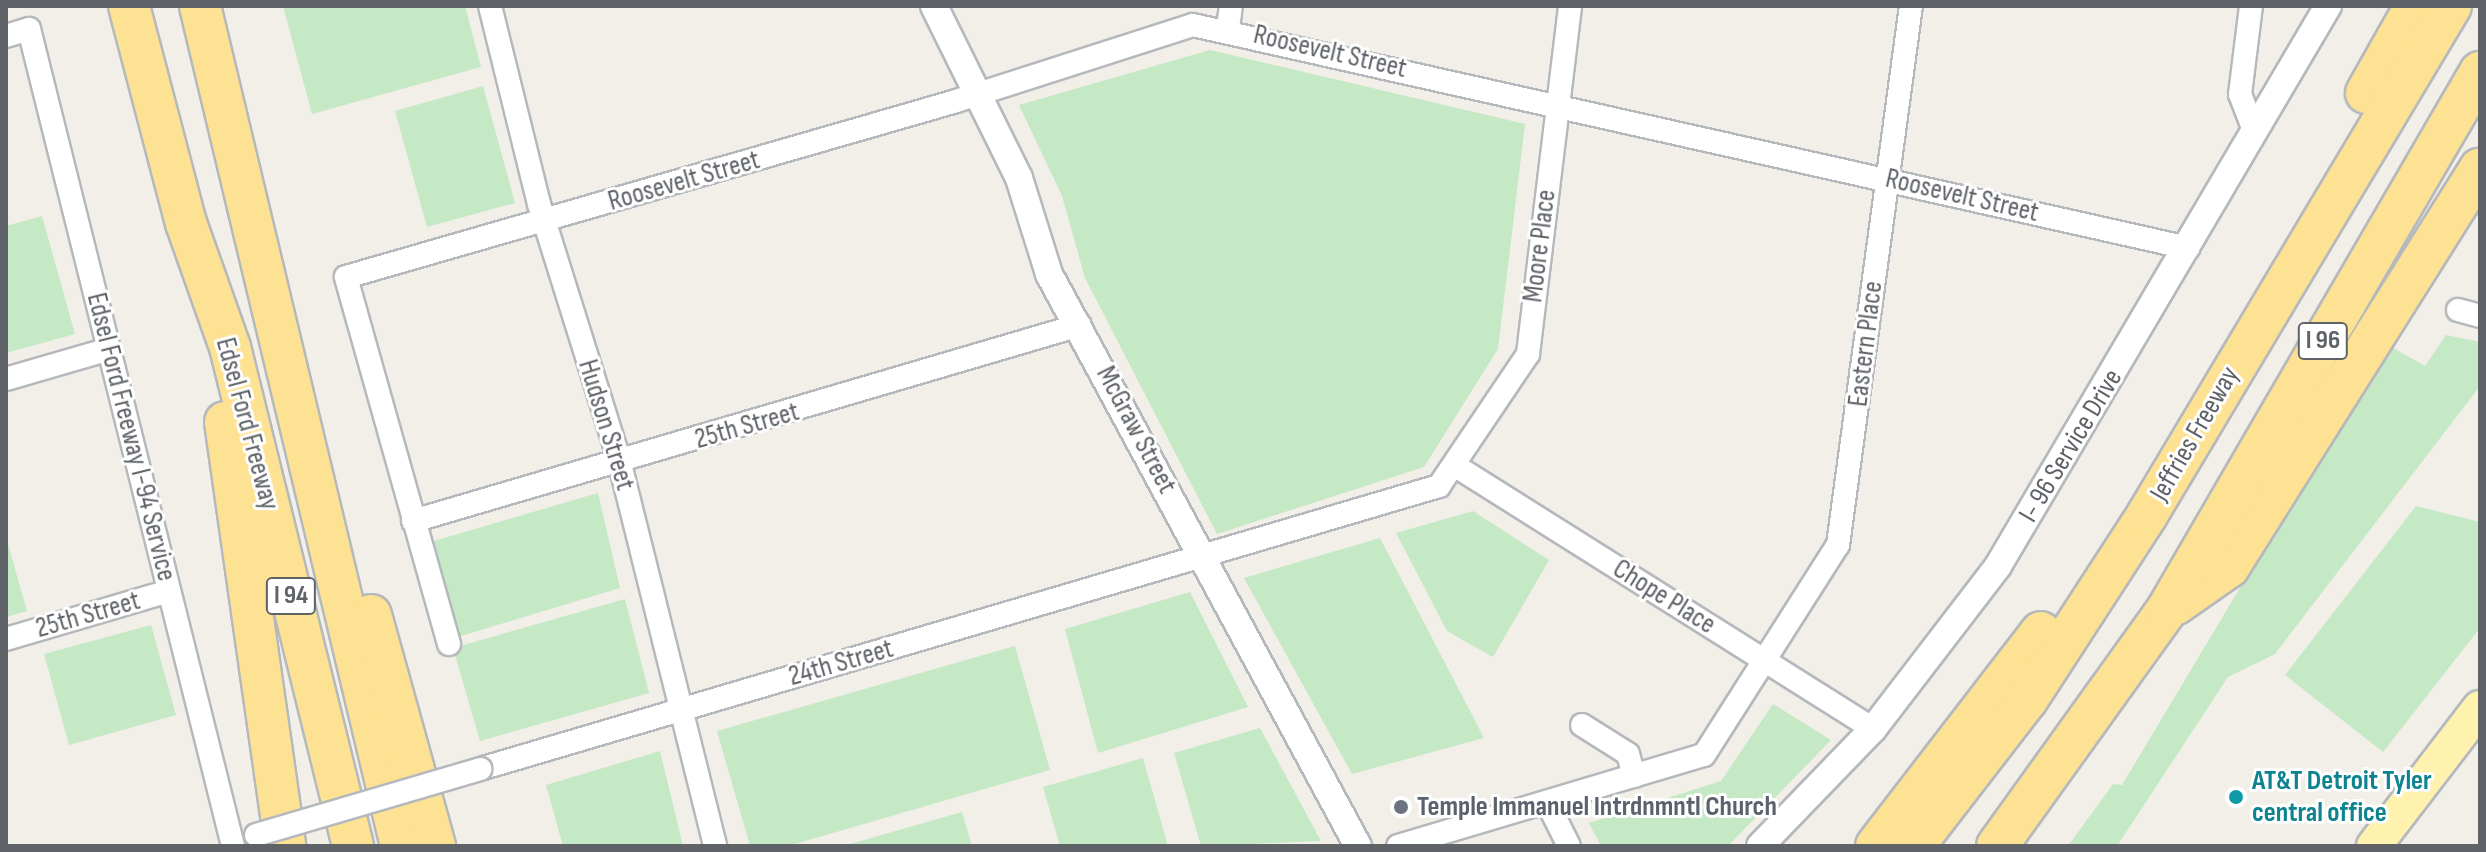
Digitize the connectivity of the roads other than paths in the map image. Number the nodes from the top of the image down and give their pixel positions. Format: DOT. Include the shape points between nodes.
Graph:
graph roads {
  1 [pos="129,6"];
  2 [pos="200,6"];
  3 [pos="212,6"];
  4 [pos="490,6"];
  5 [pos="934,6"];
  6 [pos="1231,6"];
  7 [pos="1570,6"];
  8 [pos="1911,6"];
  9 [pos="2251,6"];
  10 [pos="2328,6"];
  11 [pos="2415,6"];
  12 [pos="2451,6"];
  13 [pos="1228,29"];
  14 [pos="6,36"];
  15 [pos="2480,72"];
  16 [pos="977,95"];
  17 [pos="1557,105"];
  18 [pos="2255,133"];
  19 [pos="2480,168"];
  20 [pos="1888,179"];
  21 [pos="250,199"];
  22 [pos="544,221"];
  23 [pos="2188,248"];
  24 [pos="2296,260"];
  25 [pos="1080,325"];
  26 [pos="230,347"];
  27 [pos="109,349"];
  28 [pos="282,362"];
  29 [pos="6,379"];
  30 [pos="2201,423"];
  31 [pos="619,460"];
  32 [pos="1454,465"];
  33 [pos="413,521"];
  34 [pos="1203,557"];
  35 [pos="169,591"];
  36 [pos="2166,611"];
  37 [pos="6,639"];
  38 [pos="449,644"];
  39 [pos="1764,662"];
  40 [pos="2480,708"];
  41 [pos="681,710"];
  42 [pos="1582,725"];
  43 [pos="1873,729"];
  44 [pos="1634,776"];
  45 [pos="2037,794"];
  46 [pos="1547,802"];
  47 [pos="270,840"];
  48 [pos="227,845"];
  49 [pos="353,846"];
  50 [pos="401,846"];
  51 [pos="435,846"];
  52 [pos="715,846"];
  53 [pos="1358,846"];
  54 [pos="1398,846"];
  55 [pos="1569,846"];
  56 [pos="1760,846"];
  57 [pos="1876,846"];
  58 [pos="1914,846"];
  59 [pos="1997,846"];
  60 [pos="2015,846"];
  61 [pos="2374,846"];
  1 -- 26 [label="highway, Edsel Ford Freeway / I 94" via="186,223"];
  2 -- 21 [label="highway, Edsel Ford Freeway / I 94"];
  3 -- 21 [label="highway"];
  4 -- 22 [label="street, Hudson Street"];
  5 -- 16 [label="street, McGraw Street"];
  6 -- 13 [label="street"];
  7 -- 17 [label="street, Moore Place"];
  8 -- 20 [label="street, Eastern Place"];
  9 -- 18 [label="street" via="2240,94"];
  10 -- 18 [label="street, I- 96 Service Drive"];
  11 -- 24 [label="highway" via="2316,186"];
  12 -- 24 [label="highway, Jeffries Freeway / I 96"];
  13 -- 16 [label="street, Roosevelt Street" via="1193,25"];
  13 -- 17 [label="street, Roosevelt Street"];
  14 -- 27 [label="street, Edsel Ford Freeway I-94 Service" via="29,29"];
  15 -- 36 [label="highway, I 96"];
  16 -- 22 [label="street, Roosevelt Street"];
  16 -- 25 [label="street, McGraw Street" via="1019,178 1049,274"];
  17 -- 20 [label="street, Roosevelt Street"];
  17 -- 32 [label="street, Moore Place" via="1528,354"];
  18 -- 23 [label="street, I- 96 Service Drive"];
  19 -- 36 [label="highway" via="2229,567"];
  20 -- 23 [label="street, Roosevelt Street"];
  20 -- 39 [label="street, Eastern Place" via="1842,532"];
  21 -- 28 [label="highway, Edsel Ford Freeway / I 94"];
  22 -- 31 [label="street, Hudson Street"];
  22 -- 33 [label="street, Roosevelt Street" via="346,277"];
  23 -- 43 [label="street, I- 96 Service Drive" via="1998,566"];
  24 -- 30 [label="highway, Jeffries Freeway / I 96"];
  25 -- 31 [label="street, 25th Street"];
  25 -- 34 [label="street, McGraw Street"];
  26 -- 47 [label="highway" via="223,405"];
  26 -- 49 [label="highway, Edsel Ford Freeway / I 94"];
  27 -- 29 [label="street"];
  27 -- 35 [label="street, Edsel Ford Freeway I-94 Service"];
  28 -- 50 [label="highway, Edsel Ford Freeway / I 94"];
  28 -- 51 [label="highway" via="338,502"];
  30 -- 57 [label="highway" via="2124,505 2034,643"];
  30 -- 58 [label="highway, Jeffries Freeway / I 96" via="2027,700"];
  31 -- 33 [label="street, 25th Street"];
  31 -- 41 [label="street, Hudson Street"];
  32 -- 34 [label="street, 24th Street" via="1439,486"];
  32 -- 39 [label="street, Chope Place"];
  33 -- 38 [label="street"];
  34 -- 41 [label="street, 24th Street"];
  34 -- 53 [label="street, McGraw Street"];
  35 -- 37 [label="street, 25th Street"];
  35 -- 48 [label="street, Edsel Ford Freeway I-94 Service"];
  36 -- 45 [label="highway, I 96"];
  39 -- 43 [label="street, Chope Place"];
  39 -- 44 [label="street, Eastern Place" via="1704,755"];
  40 -- 61 [label="main road"];
  41 -- 47 [label="street, 24th Street, bridge" via="480,769"];
  41 -- 52 [label="street, Hudson Street"];
  42 -- 44 [label="street" via="1628,754"];
  43 -- 56 [label="street, I- 96 Service Drive"];
  44 -- 46 [label="street, Eastern Place"];
  45 -- 59 [label="highway, I 96"];
  45 -- 60 [label="highway"];
  46 -- 54 [label="street, Eastern Place"];
  46 -- 55 [label="street"];
  47 -- 48 [label="street, 24th Street"];
}
